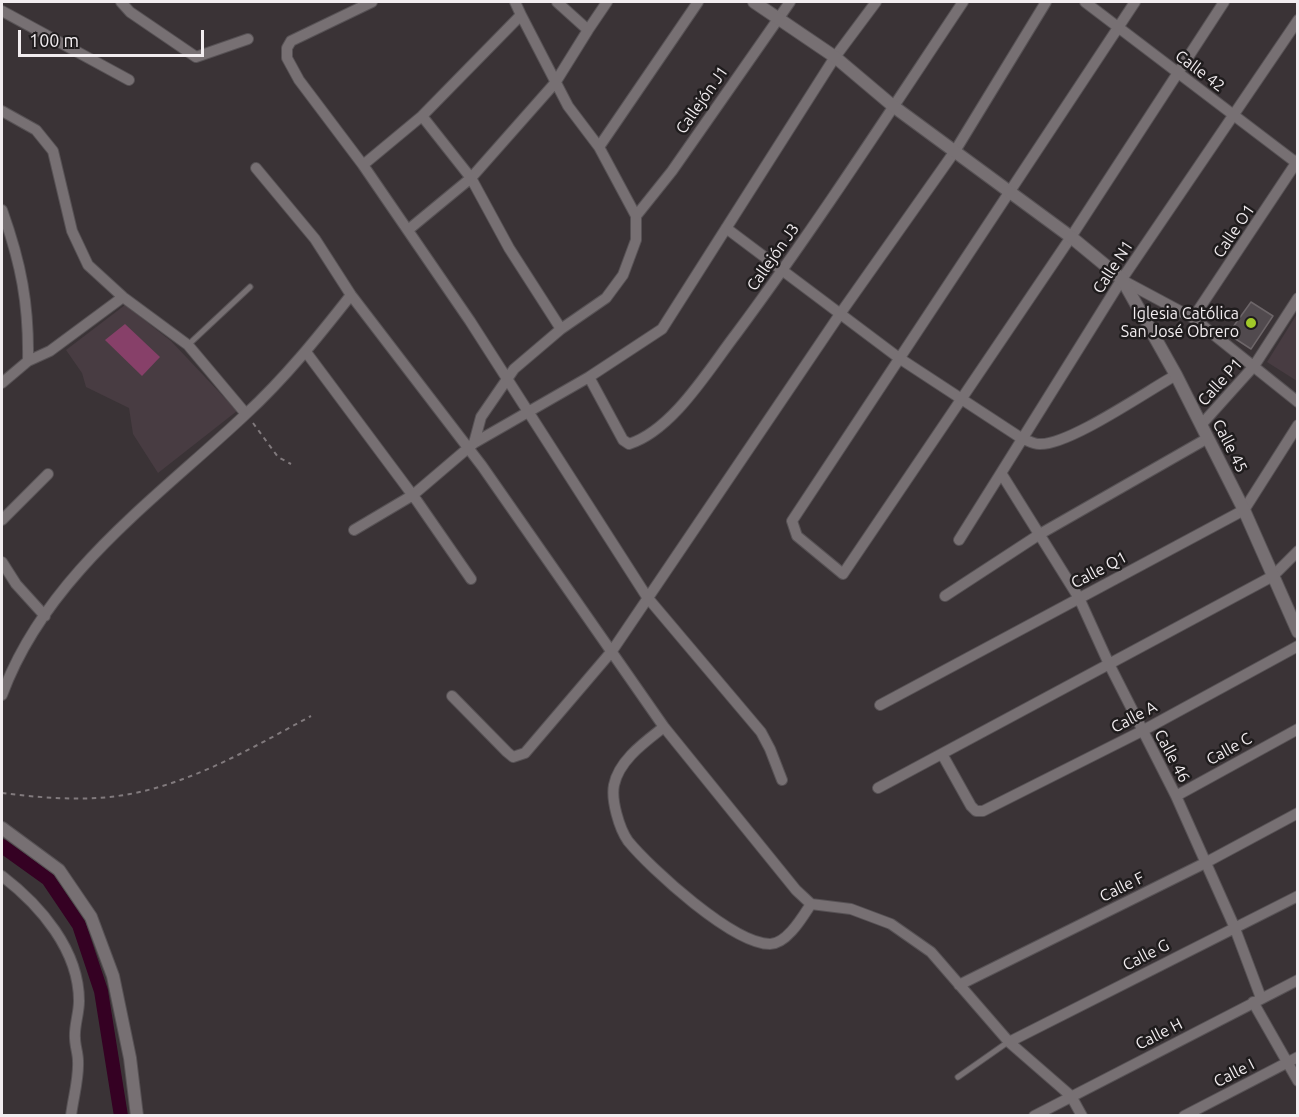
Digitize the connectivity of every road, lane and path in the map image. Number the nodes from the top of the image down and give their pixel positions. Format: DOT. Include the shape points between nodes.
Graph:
graph roads {
  1 [pos="121,2"];
  2 [pos="372,2"];
  3 [pos="515,2"];
  4 [pos="557,2"];
  5 [pos="607,2"];
  6 [pos="698,2"];
  7 [pos="754,2"];
  8 [pos="790,2"];
  9 [pos="876,2"];
  10 [pos="963,2"];
  11 [pos="1046,2"];
  12 [pos="1085,2"];
  13 [pos="1135,2"];
  14 [pos="1224,2"];
  15 [pos="2,11"];
  16 [pos="521,15"];
  17 [pos="778,19"];
  18 [pos="1298,20"];
  19 [pos="1117,26"];
  20 [pos="588,30"];
  21 [pos="248,39"];
  22 [pos="835,57"];
  23 [pos="1176,72"];
  24 [pos="129,80"];
  25 [pos="555,83"];
  26 [pos="893,106"];
  27 [pos="2,111"];
  28 [pos="1233,115"];
  29 [pos="422,116"];
  30 [pos="599,147"];
  31 [pos="955,151"];
  32 [pos="1297,162"];
  33 [pos="363,165"];
  34 [pos="256,168"];
  35 [pos="471,178"];
  36 [pos="1008,192"];
  37 [pos="2,210"];
  38 [pos="636,216"];
  39 [pos="726,228"];
  40 [pos="408,230"];
  41 [pos="1071,237"];
  42 [pos="783,271"];
  43 [pos="1122,279"];
  44 [pos="250,288"];
  45 [pos="351,296"];
  46 [pos="123,297"];
  47 [pos="1298,298"];
  48 [pos="840,314"];
  49 [pos="1192,318"];
  50 [pos="561,329"];
  51 [pos="188,345"];
  52 [pos="306,352"];
  53 [pos="899,358"];
  54 [pos="28,361"];
  55 [pos="1254,366"];
  56 [pos="1176,375"];
  57 [pos="589,377"];
  58 [pos="506,380"];
  59 [pos="2,383"];
  60 [pos="962,399"];
  61 [pos="1298,402"];
  62 [pos="530,412"];
  63 [pos="246,414"];
  64 [pos="1202,425"];
  65 [pos="1298,425"];
  66 [pos="1021,438"];
  67 [pos="1208,438"];
  68 [pos="471,446"];
  69 [pos="291,464"];
  70 [pos="1001,473"];
  71 [pos="48,474"];
  72 [pos="413,495"];
  73 [pos="1244,510"];
  74 [pos="2,520"];
  75 [pos="354,530"];
  76 [pos="1040,534"];
  77 [pos="959,540"];
  78 [pos="1298,552"];
  79 [pos="2,562"];
  80 [pos="1273,576"];
  81 [pos="471,579"];
  82 [pos="945,596"];
  83 [pos="647,597"];
  84 [pos="1079,598"];
  85 [pos="45,616"];
  86 [pos="1298,632"];
  87 [pos="1298,646"];
  88 [pos="612,651"];
  89 [pos="1109,664"];
  90 [pos="2,696"];
  91 [pos="452,696"];
  92 [pos="880,705"];
  93 [pos="311,716"];
  94 [pos="664,727"];
  95 [pos="1298,729"];
  96 [pos="1142,731"];
  97 [pos="942,754"];
  98 [pos="782,780"];
  99 [pos="878,788"];
  100 [pos="2,794"];
  101 [pos="1176,796"];
  102 [pos="1298,813"];
  103 [pos="2,828"];
  104 [pos="1205,863"];
  105 [pos="2,876"];
  106 [pos="1298,896"];
  107 [pos="811,904"];
  108 [pos="1234,926"];
  109 [pos="1298,980"];
  110 [pos="959,985"];
  111 [pos="1257,1000"];
  112 [pos="1009,1042"];
  113 [pos="1298,1057"];
  114 [pos="1286,1063"];
  115 [pos="958,1077"];
  116 [pos="1298,1081"];
  117 [pos="1071,1095"];
  118 [pos="71,1116"];
  119 [pos="136,1116"];
  120 [pos="1035,1116"];
  121 [pos="1082,1116"];
  122 [pos="1184,1116"];
  1 -- 21 [label="street" via="196,57"];
  2 -- 33 [label="street" via="300,35 287,48 287,58 299,80"];
  3 -- 16 [label="street"];
  4 -- 20 [label="street"];
  5 -- 20 [label="street"];
  6 -- 30 [label="street"];
  7 -- 17 [label="street"];
  8 -- 17 [label="street, Callejón J1"];
  9 -- 22 [label="street"];
  10 -- 26 [label="street, Callejón J3"];
  11 -- 31 [label="street"];
  12 -- 19 [label="street, Calle 42"];
  13 -- 19 [label="street"];
  14 -- 23 [label="street"];
  15 -- 24 [label="street"];
  16 -- 25 [label="street"];
  16 -- 29 [label="street"];
  17 -- 22 [label="street"];
  17 -- 38 [label="street, Callejón J1"];
  18 -- 28 [label="street, Calle N1"];
  19 -- 23 [label="street, Calle 42"];
  19 -- 36 [label="street"];
  20 -- 25 [label="street"];
  22 -- 26 [label="street"];
  22 -- 39 [label="street"];
  23 -- 28 [label="street, Calle 42"];
  23 -- 41 [label="street"];
  25 -- 30 [label="street"];
  25 -- 35 [label="street"];
  26 -- 31 [label="street"];
  26 -- 42 [label="street, Callejón J3"];
  27 -- 46 [label="street" via="36,130 47,141 58,166 72,231 88,265"];
  28 -- 32 [label="street, Calle 42"];
  28 -- 43 [label="street, Calle N1"];
  29 -- 33 [label="street"];
  29 -- 35 [label="street"];
  30 -- 38 [label="street"];
  31 -- 36 [label="street"];
  31 -- 48 [label="street"];
  32 -- 49 [label="street, Calle O1"];
  33 -- 40 [label="street"];
  34 -- 45 [label="street" via="315,239"];
  35 -- 40 [label="street"];
  35 -- 50 [label="street" via="509,248"];
  36 -- 41 [label="street"];
  36 -- 53 [label="street"];
  37 -- 54 [label="street" via="24,278"];
  38 -- 50 [label="street" via="636,240 623,275 606,298"];
  39 -- 42 [label="street"];
  39 -- 57 [label="street" via="662,329"];
  40 -- 58 [label="street"];
  41 -- 43 [label="street"];
  41 -- 60 [label="street"];
  42 -- 48 [label="street"];
  42 -- 57 [label="street, Callejón J3" via="687,398 637,441 629,444 623,440"];
  43 -- 49 [label="street"];
  43 -- 56 [label="street, Calle 45"];
  43 -- 66 [label="street, Calle N1"];
  44 -- 51 [label="lane"];
  45 -- 52 [label="street"];
  45 -- 68 [label="street"];
  46 -- 51 [label="street"];
  46 -- 54 [label="street" via="50,351"];
  47 -- 55 [label="street, Calle P1"];
  48 -- 53 [label="street"];
  48 -- 83 [label="street"];
  49 -- 55 [label="street"];
  50 -- 58 [label="street"];
  51 -- 63 [label="street"];
  52 -- 63 [label="street"];
  52 -- 72 [label="street"];
  53 -- 60 [label="street"];
  53 -- 60 [label="street" via="792,521 797,536 843,574"];
  54 -- 59 [label="street"];
  55 -- 61 [label="street"];
  55 -- 64 [label="street, Calle P1"];
  56 -- 64 [label="street, Calle 45"];
  56 -- 66 [label="street" via="1057,441 1038,444"];
  57 -- 62 [label="street"];
  58 -- 62 [label="street"];
  58 -- 68 [label="street" via="481,417"];
  60 -- 66 [label="street"];
  62 -- 68 [label="street"];
  62 -- 83 [label="street"];
  63 -- 69 [label="path" via="278,457"];
  63 -- 85 [label="street" via="87,561"];
  64 -- 67 [label="street, Calle 45"];
  65 -- 73 [label="street, Calle Q1"];
  66 -- 70 [label="street, Calle N1"];
  67 -- 73 [label="street, Calle 45"];
  67 -- 76 [label="street"];
  68 -- 72 [label="street"];
  68 -- 88 [label="street"];
  70 -- 76 [label="street"];
  70 -- 77 [label="street, Calle N1"];
  71 -- 74 [label="street"];
  72 -- 75 [label="street"];
  72 -- 81 [label="street"];
  73 -- 80 [label="street, Calle 45"];
  73 -- 84 [label="street, Calle Q1"];
  76 -- 82 [label="street"];
  76 -- 84 [label="street, Calle 46"];
  78 -- 80 [label="street"];
  79 -- 85 [label="street"];
  80 -- 86 [label="street, Calle 45"];
  80 -- 89 [label="street"];
  83 -- 88 [label="street"];
  83 -- 98 [label="street" via="761,732"];
  84 -- 89 [label="street, Calle 46"];
  84 -- 92 [label="street, Calle Q1"];
  85 -- 90 [label="street" via="13,663"];
  87 -- 96 [label="street, Calle A"];
  88 -- 91 [label="street" via="519,756 507,752"];
  88 -- 94 [label="street"];
  89 -- 96 [label="street, Calle 46"];
  89 -- 97 [label="street"];
  93 -- 100 [label="path" via="183,779 130,794 75,798"];
  94 -- 107 [label="street" via="731,813"];
  94 -- 107 [label="street" via="633,753 614,782 613,796 627,839 711,917 738,934 774,944"];
  95 -- 101 [label="street, Calle C"];
  96 -- 97 [label="street, Calle A" via="983,811 971,806"];
  96 -- 101 [label="street, Calle 46"];
  97 -- 99 [label="street"];
  101 -- 104 [label="street, Calle 46"];
  102 -- 104 [label="street, Calle F"];
  103 -- 119 [label="street" via="59,870 91,917 113,976 130,1058"];
  104 -- 108 [label="street, Calle 46"];
  104 -- 110 [label="street, Calle F"];
  105 -- 118 [label="street" via="51,924 75,977 79,1001 75,1038 78,1061"];
  106 -- 108 [label="street, Calle G"];
  107 -- 110 [label="street" via="851,909 891,924 931,952"];
  108 -- 111 [label="street, Calle 46"];
  108 -- 112 [label="street, Calle G"];
  109 -- 111 [label="street, Calle H"];
  110 -- 112 [label="street"];
  111 -- 114 [label="street, Calle 46"];
  111 -- 117 [label="street, Calle H"];
  112 -- 115 [label="lane"];
  112 -- 117 [label="street"];
  113 -- 114 [label="street, Calle I"];
  114 -- 116 [label="street, Calle 46"];
  114 -- 122 [label="street, Calle I"];
  117 -- 120 [label="street, Calle H"];
  117 -- 121 [label="street"];
}
